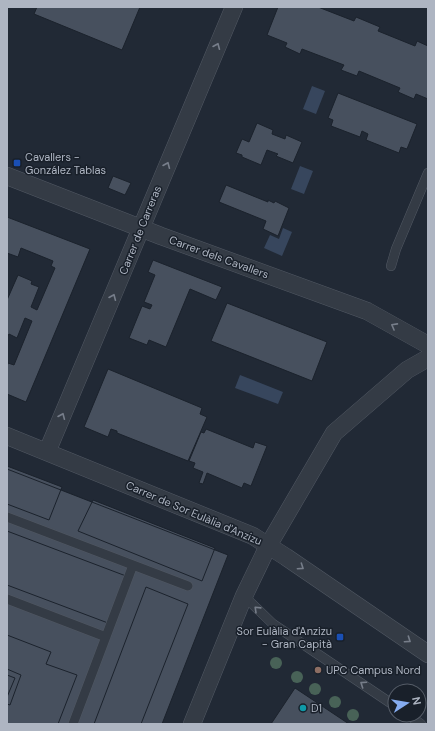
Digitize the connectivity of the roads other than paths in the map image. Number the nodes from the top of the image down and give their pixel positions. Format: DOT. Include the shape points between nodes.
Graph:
graph roads {
  1 [pos="234,7"];
  2 [pos="428,173"];
  3 [pos="7,176"];
  4 [pos="142,228"];
  5 [pos="391,266"];
  6 [pos="428,345"];
  7 [pos="428,358"];
  8 [pos="7,436"];
  9 [pos="47,452"];
  10 [pos="7,518"];
  11 [pos="268,546"];
  12 [pos="133,565"];
  13 [pos="188,586"];
  14 [pos="244,596"];
  15 [pos="7,599"];
  16 [pos="106,637"];
  17 [pos="428,654"];
  18 [pos="387,701"];
  19 [pos="73,724"];
  20 [pos="192,724"];
  4 -- 1 [label="street, Carrer de Carreras, one-way"];
  2 -- 5 [label="lane"];
  3 -- 4 [label="street, Carrer dels Cavallers"];
  6 -- 4 [label="street, Carrer dels Cavallers, one-way" via="367,311"];
  9 -- 4 [label="street, Carrer de Carreras, one-way"];
  7 -- 11 [label="street" via="407,370 334,433"];
  8 -- 9 [label="street, Carrer de Sor Eulàlia d'Anzizu"];
  9 -- 11 [label="street, Carrer de Sor Eulàlia d'Anzizu" via="253,536"];
  10 -- 12 [label="lane"];
  11 -- 14 [label="street"];
  11 -- 17 [label="street, Carrer de Sor Eulàlia d'Anzizu, one-way"];
  12 -- 13 [label="lane"];
  12 -- 16 [label="lane"];
  18 -- 14 [label="lane, one-way" via="273,624"];
  14 -- 20 [label="street"];
  15 -- 16 [label="lane"];
  16 -- 19 [label="lane"];
}
